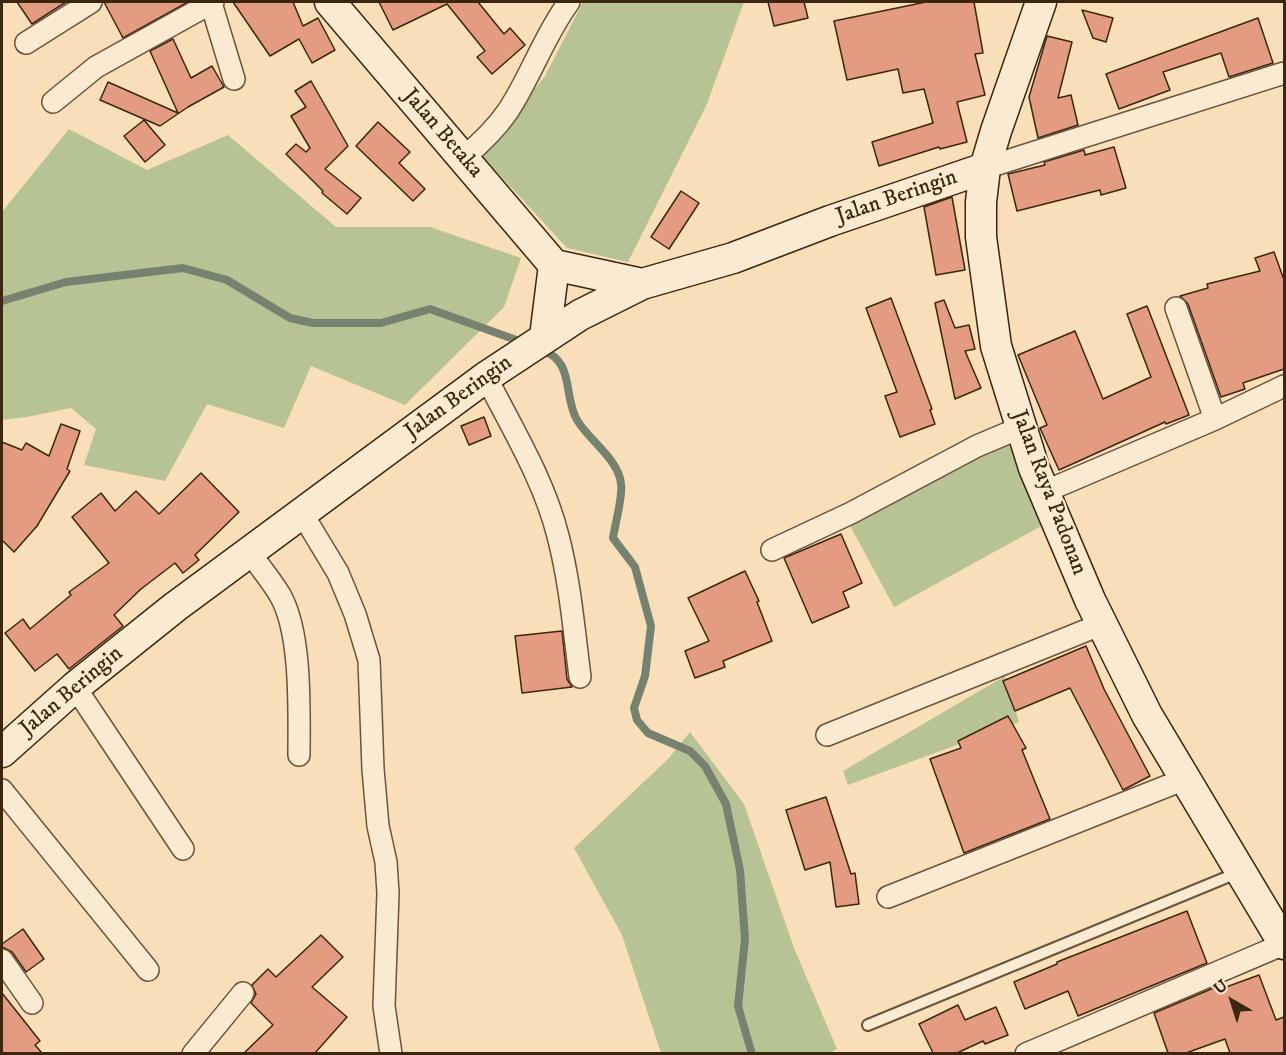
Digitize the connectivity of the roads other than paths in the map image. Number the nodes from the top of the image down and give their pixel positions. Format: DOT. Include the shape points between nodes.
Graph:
graph roads {
  1 [pos="91,2"];
  2 [pos="212,2"];
  3 [pos="330,2"];
  4 [pos="569,2"];
  5 [pos="1041,2"];
  6 [pos="26,43"];
  7 [pos="1284,73"];
  8 [pos="234,79"];
  9 [pos="52,102"];
  10 [pos="463,158"];
  11 [pos="985,168"];
  12 [pos="554,265"];
  13 [pos="642,284"];
  14 [pos="1176,308"];
  15 [pos="545,337"];
  16 [pos="486,377"];
  17 [pos="1284,386"];
  18 [pos="1215,419"];
  19 [pos="1022,427"];
  20 [pos="1044,492"];
  21 [pos="303,515"];
  22 [pos="772,550"];
  23 [pos="250,553"];
  24 [pos="1102,624"];
  25 [pos="580,676"];
  26 [pos="75,687"];
  27 [pos="827,735"];
  28 [pos="2,752"];
  29 [pos="299,755"];
  30 [pos="1185,779"];
  31 [pos="2,790"];
  32 [pos="183,849"];
  33 [pos="1240,871"];
  34 [pos="888,897"];
  35 [pos="1284,944"];
  36 [pos="2,960"];
  37 [pos="148,970"];
  38 [pos="243,993"];
  39 [pos="32,1003"];
  40 [pos="868,1025"];
  41 [pos="193,1053"];
  42 [pos="391,1053"];
  43 [pos="1026,1053"];
  1 -- 6 [label="street"];
  2 -- 8 [label="street"];
  2 -- 9 [label="street" via="96,67"];
  3 -- 10 [label="street, Jalan Betaka"];
  4 -- 10 [label="street" via="546,37 509,110"];
  5 -- 11 [label="street, Jalan Raya Padonan"];
  7 -- 11 [label="street"];
  10 -- 12 [label="street, Jalan Betaka"];
  11 -- 13 [label="street, Jalan Beringin" via="733,258"];
  11 -- 19 [label="street, Jalan Raya Padonan" via="981,237 990,311 999,356"];
  12 -- 13 [label="street"];
  12 -- 15 [label="street"];
  13 -- 15 [label="street, Jalan Beringin"];
  14 -- 18 [label="street"];
  15 -- 16 [label="street, Jalan Beringin"];
  16 -- 21 [label="street, Jalan Beringin"];
  16 -- 25 [label="street" via="540,484 558,535"];
  17 -- 18 [label="street"];
  18 -- 20 [label="street"];
  19 -- 20 [label="street, Jalan Raya Padonan"];
  19 -- 22 [label="street"];
  20 -- 24 [label="street, Jalan Raya Padonan"];
  21 -- 23 [label="street, Jalan Beringin"];
  21 -- 42 [label="street" via="338,573 369,660 373,769 388,893 384,1006"];
  23 -- 26 [label="street, Jalan Beringin"];
  23 -- 29 [label="street" via="281,596 294,638"];
  24 -- 27 [label="street"];
  24 -- 30 [label="street, Jalan Raya Padonan" via="1147,715"];
  26 -- 28 [label="street, Jalan Beringin"];
  26 -- 32 [label="street"];
  30 -- 33 [label="street, Jalan Raya Padonan"];
  30 -- 34 [label="street"];
  31 -- 37 [label="street"];
  33 -- 35 [label="street, Jalan Raya Padonan"];
  33 -- 40 [label="lane"];
  35 -- 43 [label="street"];
  36 -- 39 [label="street"];
  38 -- 41 [label="street"];
}
